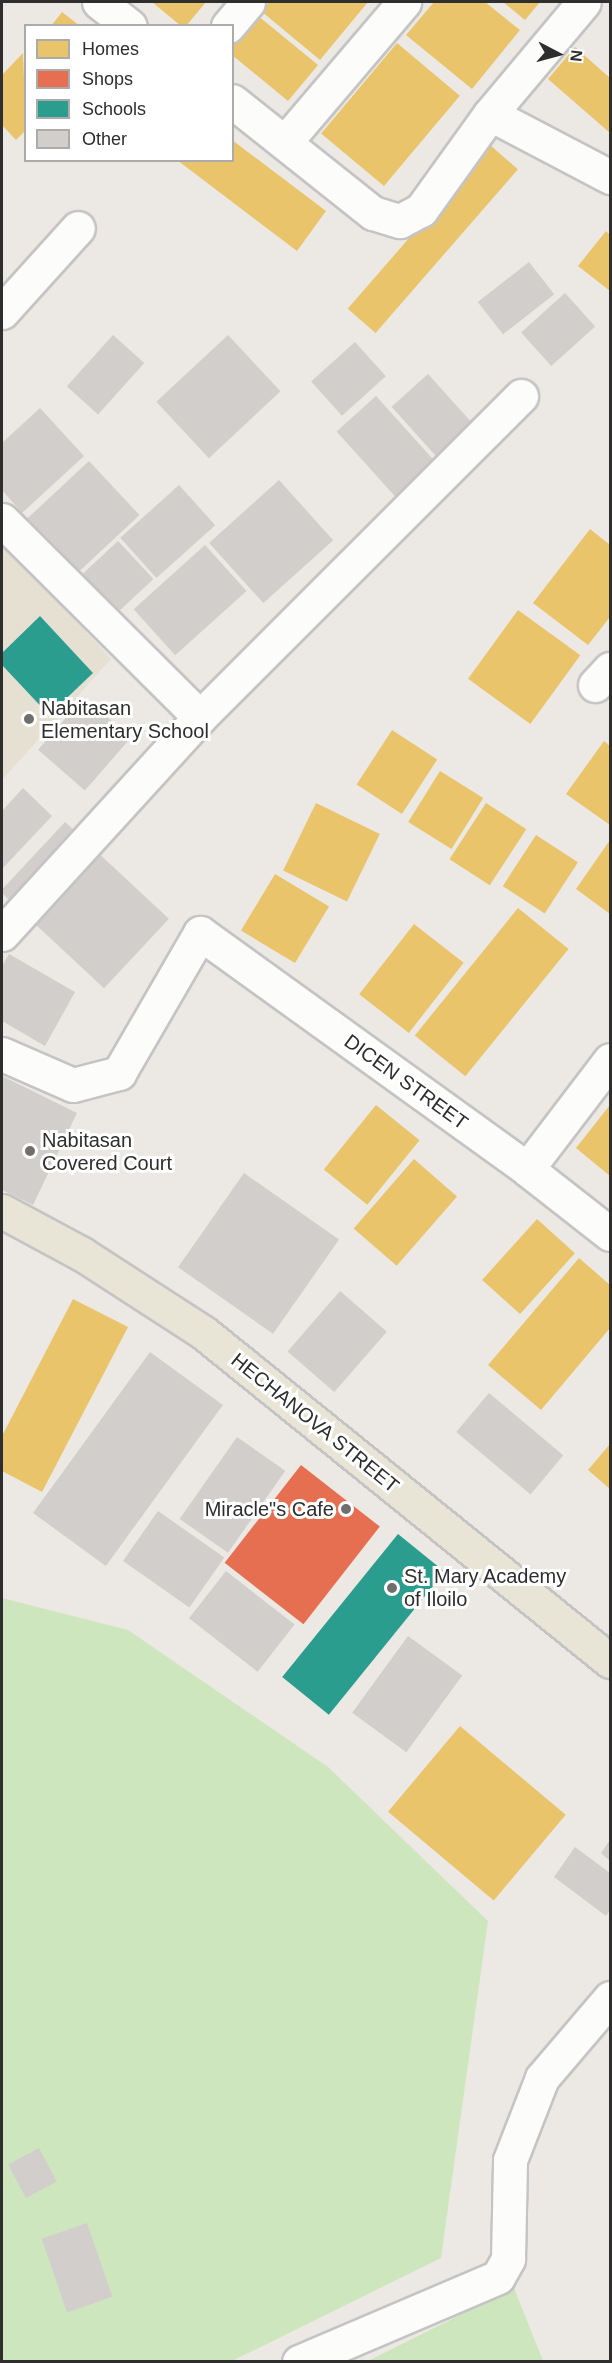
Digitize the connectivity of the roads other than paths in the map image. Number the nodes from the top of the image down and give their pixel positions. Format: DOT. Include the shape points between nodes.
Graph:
graph roads {
  1 [pos="99,2"];
  2 [pos="248,2"];
  3 [pos="404,2"];
  4 [pos="584,2"];
  5 [pos="127,24"];
  6 [pos="230,24"];
  7 [pos="234,103"];
  8 [pos="490,114"];
  9 [pos="285,142"];
  10 [pos="610,177"];
  11 [pos="78,228"];
  12 [pos="2,312"];
  13 [pos="521,396"];
  14 [pos="2,520"];
  15 [pos="200,717"];
  16 [pos="2,934"];
  17 [pos="2,1054"];
  18 [pos="610,1060"];
  19 [pos="527,1169"];
  20 [pos="2,1211"];
  21 [pos="610,1234"];
  22 [pos="610,1661"];
  23 [pos="610,1998"];
  24 [pos="299,2361"];
  1 -- 5 [label="street"];
  2 -- 6 [label="street"];
  3 -- 9 [label="street"];
  4 -- 8 [label="street"];
  7 -- 9 [label="street"];
  8 -- 9 [label="street" via="421,210 400,220 373,213"];
  8 -- 10 [label="street"];
  11 -- 12 [label="street"];
  13 -- 15 [label="street"];
  14 -- 15 [label="street"];
  15 -- 16 [label="street"];
  17 -- 19 [label="street, DICEN STREET" via="73,1085 119,1073 200,933"];
  18 -- 19 [label="street"];
  19 -- 21 [label="street, DICEN STREET"];
  20 -- 22 [label="main road, HECHANOVA STREET" via="82,1254 204,1333"];
  23 -- 24 [label="street" via="542,2078 510,2160 508,2259 498,2277"];
}
